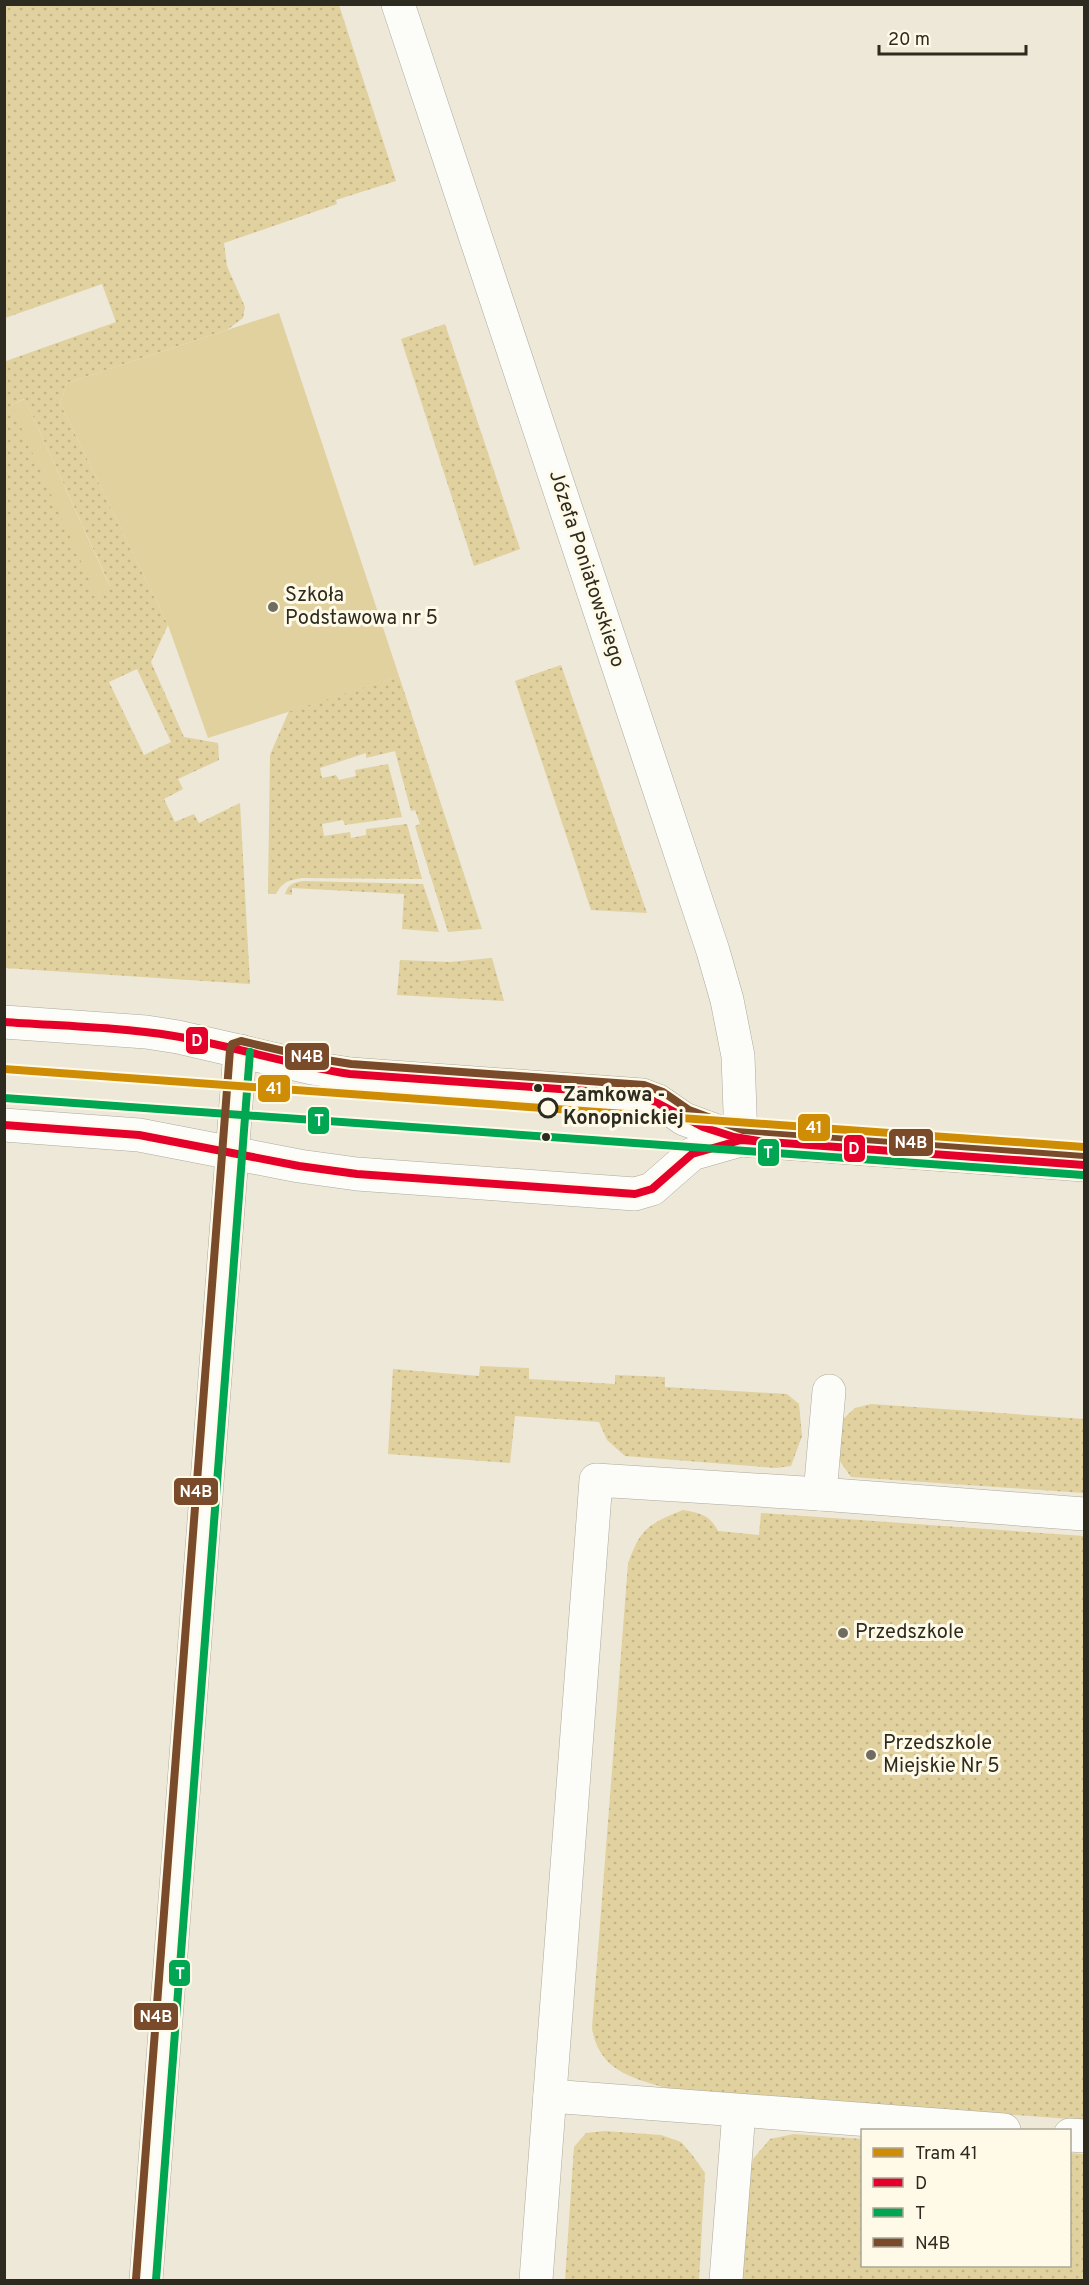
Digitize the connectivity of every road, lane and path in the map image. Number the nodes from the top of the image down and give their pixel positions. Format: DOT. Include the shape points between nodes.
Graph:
graph roads {
  1 [pos="398,4"];
  2 [pos="4,1022"];
  3 [pos="240,1051"];
  4 [pos="4,1125"];
  5 [pos="741,1140"];
  6 [pos="232,1152"];
  7 [pos="1084,1165"];
  8 [pos="829,1390"];
  9 [pos="820,1494"];
  10 [pos="1084,1514"];
  11 [pos="550,2096"];
  12 [pos="739,2111"];
  13 [pos="990,2129"];
  14 [pos="146,2280"];
  15 [pos="536,2280"];
  16 [pos="726,2280"];
  1 -- 5 [label="street, Józefa Poniatowskiego" via="713,951 738,1056"];
  2 -- 3 [label="street" via="146,1032"];
  3 -- 5 [label="street" via="350,1074 642,1095 684,1119"];
  3 -- 6 [label="street"];
  4 -- 6 [label="street" via="139,1135"];
  5 -- 6 [label="street" via="692,1154 652,1189 635,1194 357,1174"];
  5 -- 7 [label="street"];
  6 -- 14 [label="street"];
  8 -- 9 [label="street"];
  9 -- 10 [label="street"];
  9 -- 11 [label="street" via="596,1480"];
  11 -- 12 [label="street"];
  11 -- 15 [label="street"];
  12 -- 13 [label="street"];
  12 -- 16 [label="street"];
}
